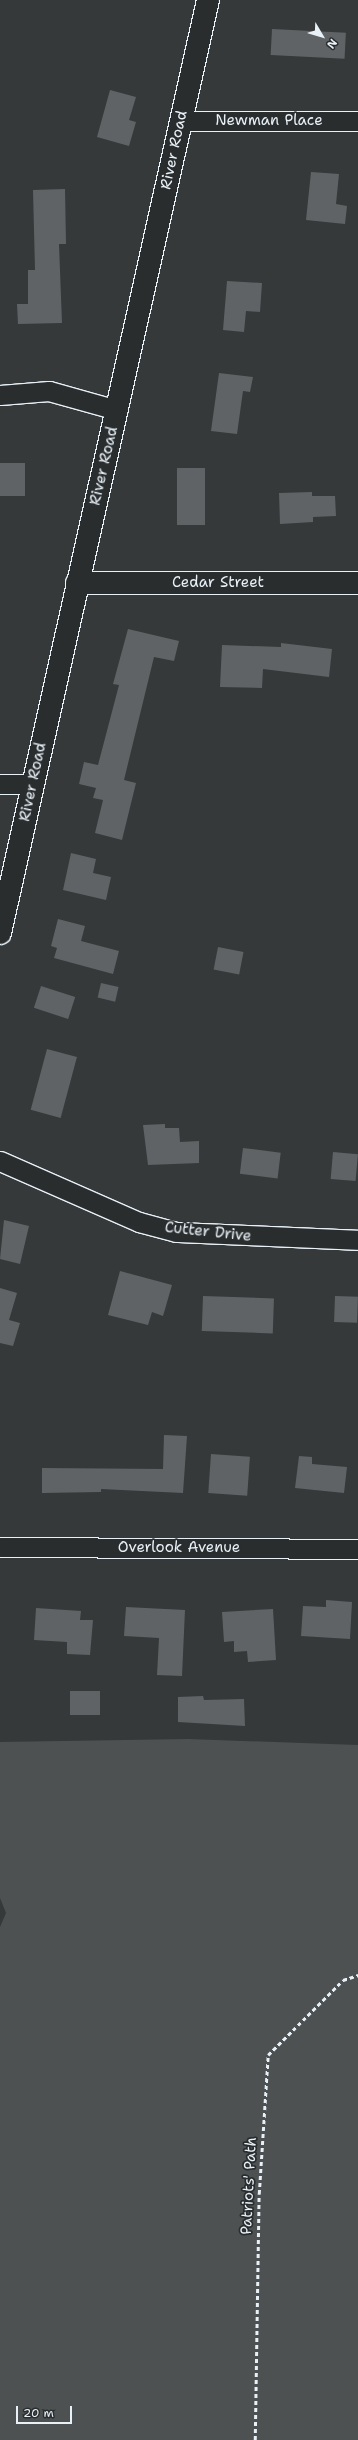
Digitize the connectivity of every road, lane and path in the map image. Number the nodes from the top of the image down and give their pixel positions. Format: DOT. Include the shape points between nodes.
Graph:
graph roads {
  1 [pos="208,0"];
  2 [pos="180,121"];
  3 [pos="358,121"];
  4 [pos="0,395"];
  5 [pos="117,410"];
  6 [pos="78,583"];
  7 [pos="358,583"];
  8 [pos="0,784"];
  9 [pos="32,784"];
  10 [pos="0,933"];
  11 [pos="0,1161"];
  12 [pos="358,1240"];
  13 [pos="0,1547"];
  14 [pos="358,1548"];
  15 [pos="358,1975"];
  16 [pos="255,2440"];
  1 -- 2 [label="street, River Road"];
  2 -- 3 [label="street, Newman Place"];
  2 -- 5 [label="street, River Road"];
  4 -- 5 [label="street" via="49,391"];
  5 -- 6 [label="street, River Road"];
  6 -- 7 [label="street, Cedar Street"];
  6 -- 9 [label="street, River Road"];
  8 -- 9 [label="street"];
  9 -- 10 [label="street, River Road"];
  11 -- 12 [label="street, Cutter Drive" via="139,1222 176,1232"];
  13 -- 14 [label="street, Overlook Avenue"];
  15 -- 16 [label="path, Patriots' Path" via="343,1980 268,2055 259,2194"];
}
